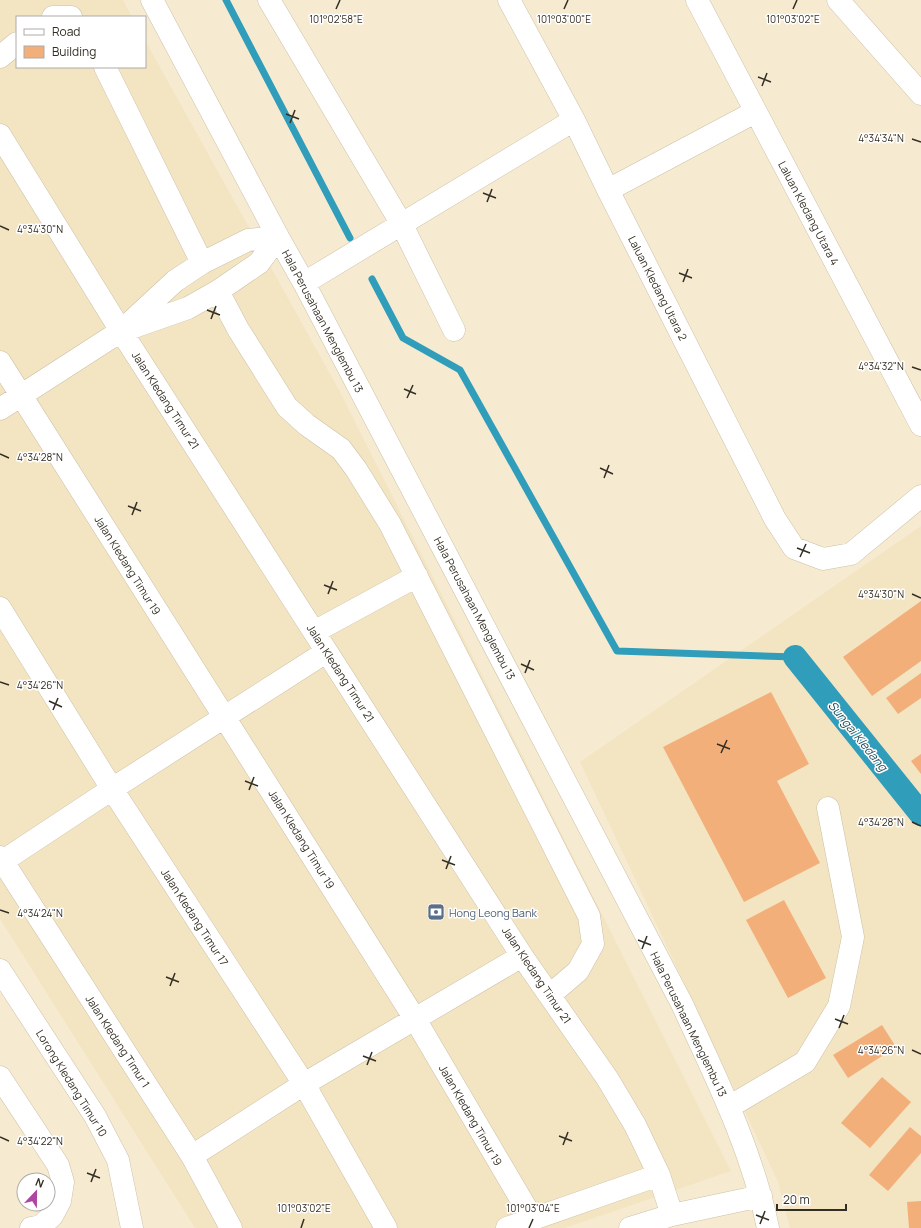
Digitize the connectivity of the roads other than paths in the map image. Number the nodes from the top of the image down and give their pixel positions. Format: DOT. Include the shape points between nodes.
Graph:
graph roads {
  1 [pos="152,0"];
  2 [pos="268,0"];
  3 [pos="509,0"];
  4 [pos="838,0"];
  5 [pos="699,1"];
  6 [pos="16,44"];
  7 [pos="0,57"];
  8 [pos="105,68"];
  9 [pos="921,94"];
  10 [pos="756,112"];
  11 [pos="574,120"];
  12 [pos="0,135"];
  13 [pos="608,190"];
  14 [pos="401,223"];
  15 [pos="278,237"];
  16 [pos="202,263"];
  17 [pos="304,282"];
  18 [pos="218,291"];
  19 [pos="454,330"];
  20 [pos="121,331"];
  21 [pos="0,362"];
  22 [pos="21,395"];
  23 [pos="0,409"];
  24 [pos="921,425"];
  25 [pos="921,496"];
  26 [pos="417,576"];
  27 [pos="0,608"];
  28 [pos="314,632"];
  29 [pos="326,652"];
  30 [pos="224,716"];
  31 [pos="112,789"];
  32 [pos="828,808"];
  33 [pos="1,860"];
  34 [pos="522,956"];
  35 [pos="0,970"];
  36 [pos="550,995"];
  37 [pos="415,1019"];
  38 [pos="0,1077"];
  39 [pos="304,1084"];
  40 [pos="729,1107"];
  41 [pos="192,1156"];
  42 [pos="659,1175"];
  43 [pos="762,1196"];
  44 [pos="672,1215"];
  45 [pos="532,1218"];
  46 [pos="36,1227"];
  47 [pos="132,1228"];
  48 [pos="231,1228"];
  49 [pos="386,1228"];
  50 [pos="507,1228"];
  51 [pos="630,1228"];
  52 [pos="768,1228"];
  1 -- 15 [label="street, Hala Perusahaan Menglembu 13"];
  2 -- 14 [label="street"];
  3 -- 11 [label="street, Laluan Kledang Utara 2"];
  4 -- 9 [label="street"];
  5 -- 10 [label="street, Laluan Kledang Utara 4"];
  6 -- 7 [label="street"];
  8 -- 16 [label="street"];
  10 -- 13 [label="street"];
  10 -- 24 [label="street, Laluan Kledang Utara 4"];
  11 -- 13 [label="street, Laluan Kledang Utara 2"];
  11 -- 14 [label="street"];
  12 -- 20 [label="street, Jalan Kledang Timur 21"];
  13 -- 25 [label="street, Laluan Kledang Utara 2" via="775,519 794,548 823,559 851,554"];
  14 -- 17 [label="street"];
  14 -- 19 [label="street"];
  15 -- 16 [label="street" via="248,240"];
  15 -- 17 [label="street, Hala Perusahaan Menglembu 13"];
  15 -- 18 [label="street" via="259,263"];
  16 -- 20 [label="street" via="175,281"];
  17 -- 40 [label="street, Hala Perusahaan Menglembu 13" via="682,1004"];
  18 -- 20 [label="street" via="188,308"];
  18 -- 26 [label="street" via="238,329 287,407 341,450 356,469 390,524"];
  20 -- 22 [label="street"];
  20 -- 28 [label="street, Jalan Kledang Timur 21"];
  21 -- 22 [label="street, Jalan Kledang Timur 19"];
  22 -- 23 [label="street"];
  22 -- 30 [label="street, Jalan Kledang Timur 19"];
  26 -- 28 [label="street"];
  26 -- 36 [label="street" via="589,916 593,944 578,971"];
  27 -- 31 [label="street, Jalan Kledang Timur 17"];
  28 -- 29 [label="street, Jalan Kledang Timur 21"];
  29 -- 30 [label="street"];
  29 -- 34 [label="street, Jalan Kledang Timur 21"];
  30 -- 31 [label="street"];
  30 -- 37 [label="street, Jalan Kledang Timur 19"];
  31 -- 33 [label="street"];
  31 -- 39 [label="street, Jalan Kledang Timur 17"];
  32 -- 40 [label="street" via="853,937 839,1006 805,1062"];
  33 -- 41 [label="street, Jalan Kledang Timur 1"];
  34 -- 36 [label="street, Jalan Kledang Timur 21"];
  34 -- 37 [label="street"];
  35 -- 47 [label="street, Lorong Kledang Timur 10" via="95,1116 118,1160"];
  36 -- 42 [label="street, Jalan Kledang Timur 21" via="607,1078 635,1125"];
  37 -- 39 [label="street"];
  37 -- 45 [label="street, Jalan Kledang Timur 19"];
  38 -- 46 [label="street" via="58,1165 63,1182 60,1201 52,1216"];
  39 -- 41 [label="street"];
  39 -- 49 [label="street, Jalan Kledang Timur 17"];
  40 -- 43 [label="street, Hala Perusahaan Menglembu 13"];
  41 -- 48 [label="street, Jalan Kledang Timur 1"];
  42 -- 44 [label="street, Jalan Kledang Timur 21"];
  42 -- 45 [label="street"];
  43 -- 44 [label="street"];
  43 -- 52 [label="street, Hala Perusahaan Menglembu 13"];
  44 -- 51 [label="street"];
  45 -- 50 [label="street"];
}
